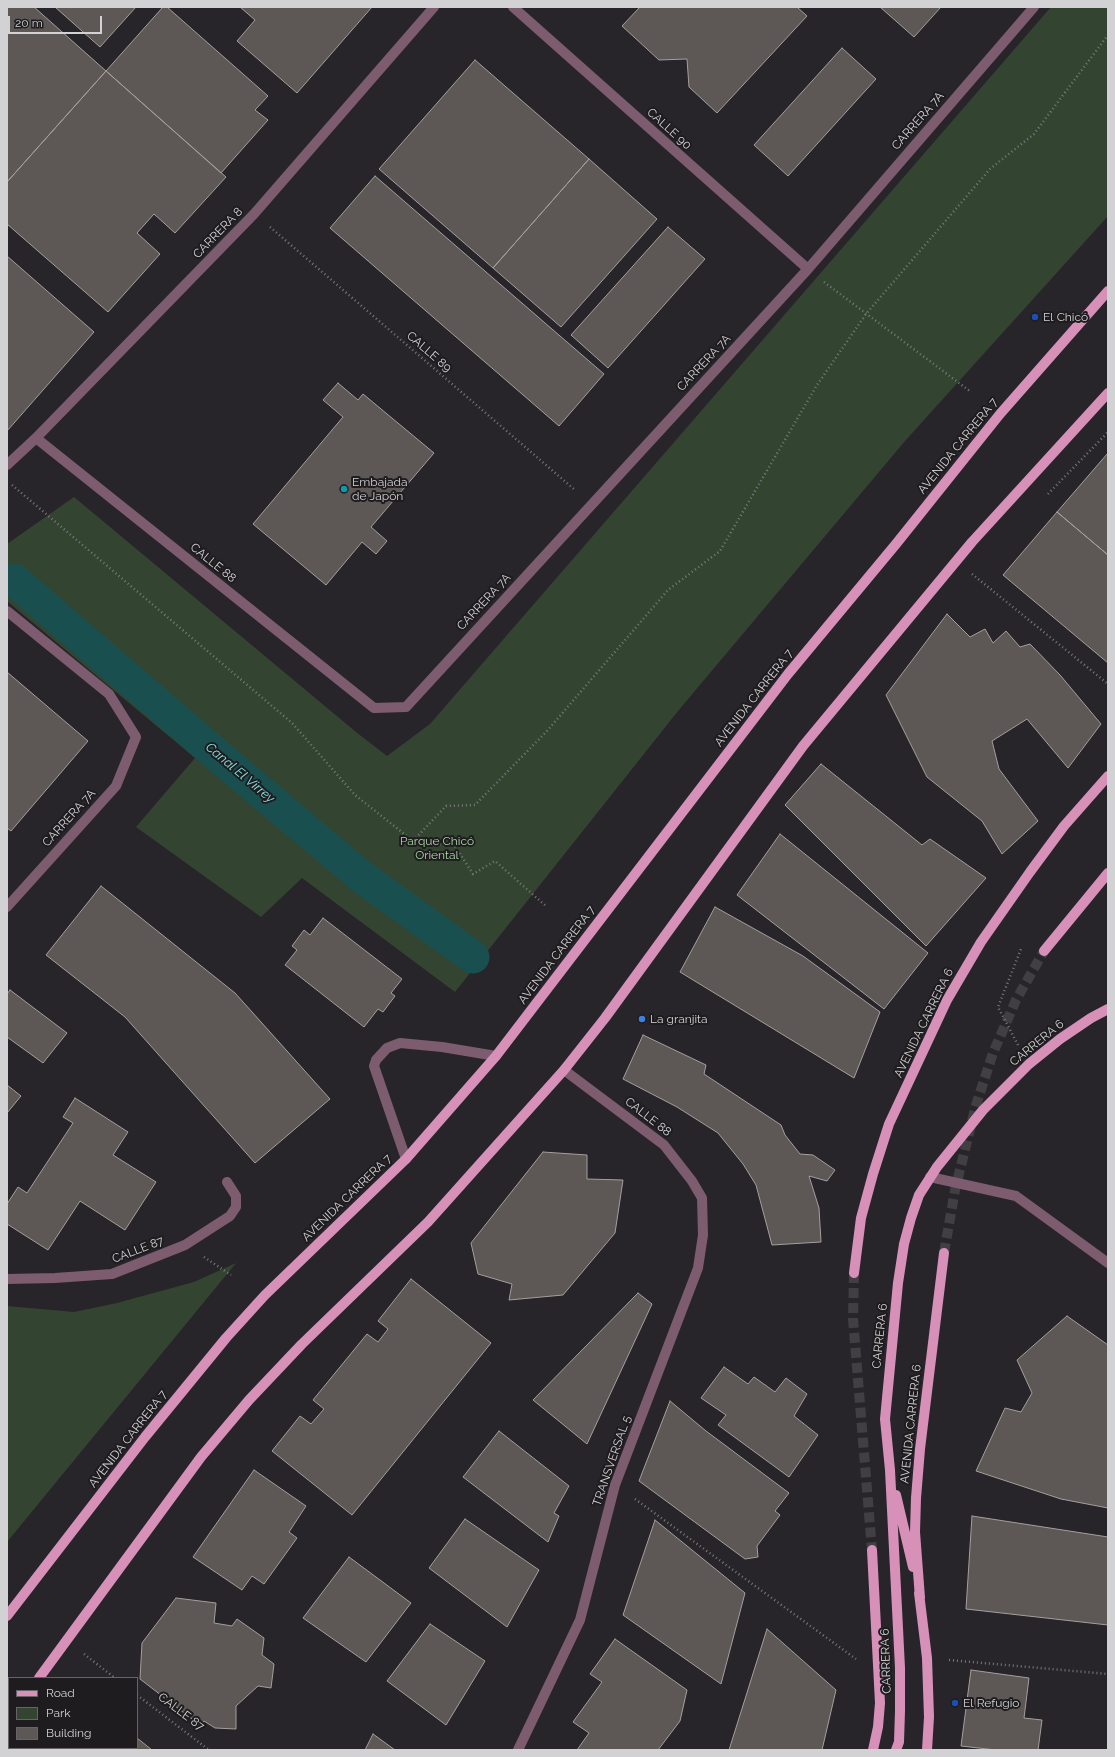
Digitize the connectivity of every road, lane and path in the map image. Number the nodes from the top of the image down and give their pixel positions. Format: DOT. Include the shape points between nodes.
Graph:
graph roads {
  1 [pos="434,7"];
  2 [pos="513,7"];
  3 [pos="1034,7"];
  4 [pos="1108,34"];
  5 [pos="254,214"];
  6 [pos="808,269"];
  7 [pos="1108,291"];
  8 [pos="866,314"];
  9 [pos="971,392"];
  10 [pos="1108,393"];
  11 [pos="36,438"];
  12 [pos="7,465"];
  13 [pos="7,481"];
  14 [pos="592,505"];
  15 [pos="956,561"];
  16 [pos="7,611"];
  17 [pos="1108,684"];
  18 [pos="374,708"];
  19 [pos="1108,776"];
  20 [pos="413,841"];
  21 [pos="1108,873"];
  22 [pos="7,907"];
  23 [pos="547,907"];
  24 [pos="1022,948"];
  25 [pos="1044,951"];
  26 [pos="1108,1009"];
  27 [pos="496,1056"];
  28 [pos="1029,1064"];
  29 [pos="564,1070"];
  30 [pos="406,1159"];
  31 [pos="930,1177"];
  32 [pos="227,1182"];
  33 [pos="702,1198"];
  34 [pos="185,1245"];
  35 [pos="944,1252"];
  36 [pos="1108,1263"];
  37 [pos="854,1273"];
  38 [pos="231,1275"];
  39 [pos="7,1279"];
  40 [pos="890,1470"];
  41 [pos="615,1485"];
  42 [pos="872,1550"];
  43 [pos="920,1598"];
  44 [pos="7,1616"];
  45 [pos="66,1641"];
  46 [pos="943,1660"];
  47 [pos="1108,1674"];
  48 [pos="879,1676"];
  49 [pos="40,1677"];
  50 [pos="114,1677"];
  51 [pos="138,1695"];
  52 [pos="874,1748"];
  53 [pos="210,1750"];
  54 [pos="518,1750"];
  55 [pos="896,1750"];
  56 [pos="927,1750"];
  1 -- 5 [label="street, CARRERA 8"];
  2 -- 6 [label="street, CALLE 90"];
  3 -- 6 [label="street, CARRERA 7A"];
  4 -- 8 [label="path" via="1034,134 990,169"];
  5 -- 11 [label="street, CARRERA 8"];
  5 -- 14 [label="path, CALLE 89"];
  6 -- 8 [label="path"];
  6 -- 14 [label="street, CARRERA 7A"];
  7 -- 27 [label="main road, AVENIDA CARRERA 7" via="1000,414 788,674"];
  8 -- 9 [label="path"];
  8 -- 20 [label="path" via="816,385 720,551 668,590 547,731 475,805 446,806"];
  10 -- 15 [label="main road"];
  11 -- 12 [label="street, CARRERA 8"];
  11 -- 18 [label="street, CALLE 88"];
  13 -- 20 [label="path" via="292,723 355,795"];
  14 -- 18 [label="street, CARRERA 7A" via="406,707"];
  15 -- 17 [label="path"];
  15 -- 29 [label="main road" via="803,746 610,1012"];
  16 -- 22 [label="street, CARRERA 7A" via="109,694 136,737 116,786"];
  19 -- 37 [label="main road, AVENIDA CARRERA 6" via="1064,826 1030,872 981,942 947,1000 889,1124 861,1218"];
  20 -- 23 [label="path" via="455,846 473,874 495,861"];
  21 -- 25 [label="main road"];
  24 -- 28 [label="path" via="998,1007"];
  26 -- 28 [label="main road, CARRERA 6" via="1060,1039"];
  27 -- 30 [label="main road, AVENIDA CARRERA 7"];
  27 -- 30 [label="street" via="400,1042 387,1048 376,1060 374,1066"];
  28 -- 31 [label="main road, CARRERA 6" via="959,1137"];
  29 -- 33 [label="street, CALLE 88" via="664,1145"];
  29 -- 45 [label="main road" via="428,1222 302,1344 249,1400 202,1457"];
  30 -- 44 [label="main road, AVENIDA CARRERA 7" via="265,1295 226,1338 145,1436"];
  31 -- 36 [label="street" via="1016,1196"];
  31 -- 40 [label="main road, CARRERA 6" via="919,1195 911,1218 898,1283 885,1419"];
  32 -- 34 [label="street, CALLE 87" via="236,1196 236,1207 230,1216"];
  33 -- 41 [label="street, TRANSVERSAL 5" via="704,1235 698,1268"];
  34 -- 38 [label="path"];
  34 -- 39 [label="street, CALLE 87" via="112,1274"];
  35 -- 43 [label="main road, AVENIDA CARRERA 6" via="916,1498 915,1532"];
  40 -- 43 [label="main road, AVENIDA CARRERA 6"];
  40 -- 55 [label="main road, CARRERA 6" via="900,1668 900,1711"];
  41 -- 48 [label="path"];
  41 -- 54 [label="street, TRANSVERSAL 5" via="580,1620"];
  42 -- 48 [label="main road"];
  43 -- 56 [label="main road, AVENIDA CARRERA 6" via="928,1658"];
  45 -- 49 [label="main road"];
  45 -- 50 [label="path"];
  46 -- 47 [label="path"];
  48 -- 52 [label="main road" via="880,1703"];
  51 -- 53 [label="path, CALLE 87"];
}
